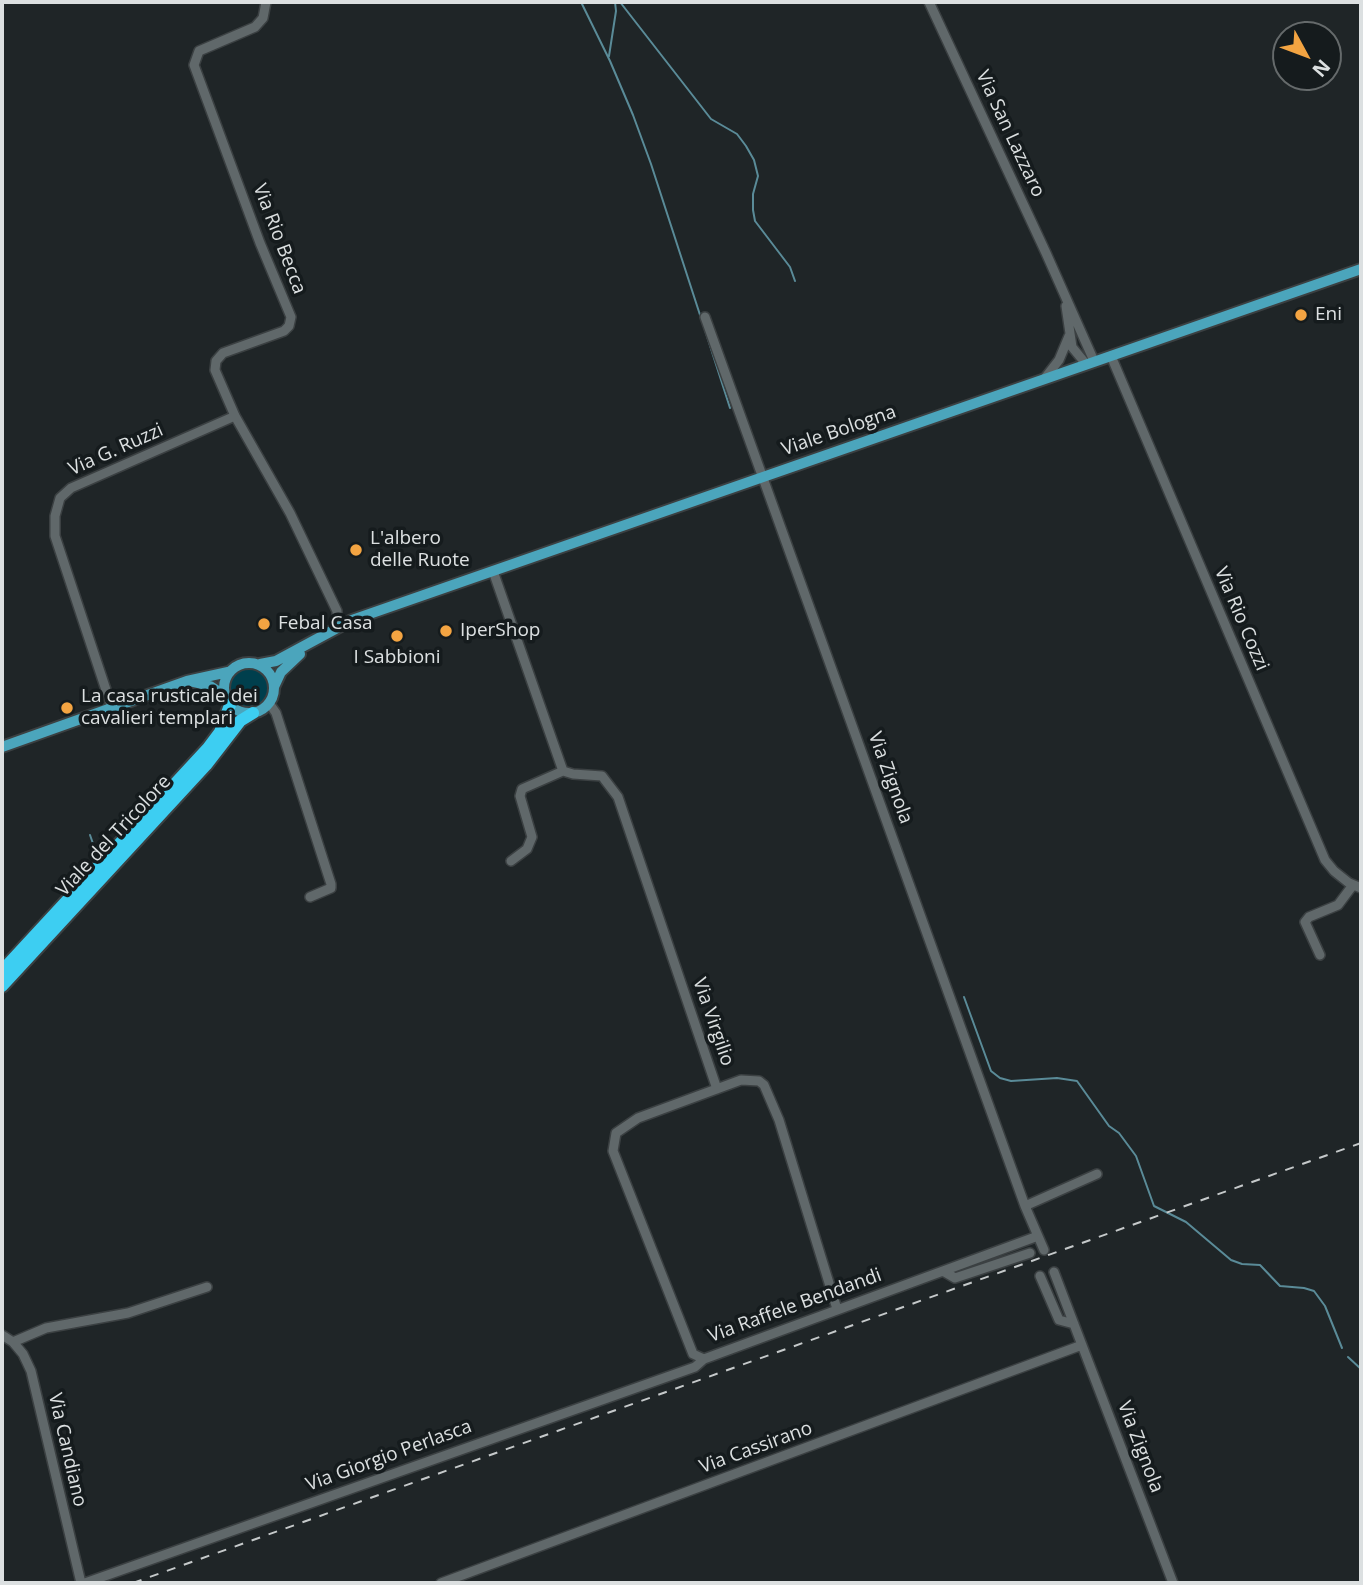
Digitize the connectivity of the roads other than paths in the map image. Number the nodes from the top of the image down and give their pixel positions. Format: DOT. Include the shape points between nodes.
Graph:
graph roads {
  1 [pos="266,2"];
  2 [pos="929,2"];
  3 [pos="1361,268"];
  4 [pos="1059,281"];
  5 [pos="705,317"];
  6 [pos="1069,336"];
  7 [pos="1111,356"];
  8 [pos="1090,363"];
  9 [pos="1045,378"];
  10 [pos="235,416"];
  11 [pos="764,476"];
  12 [pos="493,571"];
  13 [pos="334,629"];
  14 [pos="260,664"];
  15 [pos="228,672"];
  16 [pos="187,681"];
  17 [pos="274,687"];
  18 [pos="227,700"];
  19 [pos="269,703"];
  20 [pos="111,708"];
  21 [pos="253,713"];
  22 [pos="2,747"];
  23 [pos="563,771"];
  24 [pos="510,861"];
  25 [pos="1357,886"];
  26 [pos="310,897"];
  27 [pos="1320,955"];
  28 [pos="2,971"];
  29 [pos="2,986"];
  30 [pos="717,1089"];
  31 [pos="1097,1174"];
  32 [pos="1025,1206"];
  33 [pos="1038,1236"];
  34 [pos="1044,1250"];
  35 [pos="1030,1252"];
  36 [pos="943,1271"];
  37 [pos="1054,1272"];
  38 [pos="1040,1276"];
  39 [pos="207,1287"];
  40 [pos="837,1309"];
  41 [pos="1074,1324"];
  42 [pos="2,1335"];
  43 [pos="13,1342"];
  44 [pos="1082,1345"];
  45 [pos="704,1359"];
  46 [pos="83,1583"];
  47 [pos="441,1583"];
  48 [pos="1173,1583"];
  1 -- 10 [label="street, Via Rio Becca" via="263,18 255,27 199,51 194,65 291,317 284,331 223,353 216,361 215,370"];
  2 -- 4 [label="street, Via San Lazzaro"];
  3 -- 7 [label="main road, Viale Bologna"];
  4 -- 6 [label="street, Via San Lazzaro"];
  4 -- 8 [label="street, Via San Lazzaro"];
  5 -- 11 [label="street, Via Zignola"];
  6 -- 8 [label="street, Via San Lazzaro" via="1072,346"];
  6 -- 9 [label="street"];
  7 -- 8 [label="main road, Viale Bologna"];
  7 -- 25 [label="street, Via Rio Cozzi" via="1325,860 1334,872"];
  8 -- 9 [label="main road, Viale Bologna"];
  9 -- 11 [label="main road, Viale Bologna"];
  10 -- 13 [label="street, Via Rio Becca" via="290,513 337,611"];
  10 -- 20 [label="street, Via G. Ruzzi" via="71,488 60,498 55,536"];
  11 -- 12 [label="main road, Viale Bologna"];
  11 -- 32 [label="street, Via Zignola"];
  12 -- 13 [label="main road, Viale Bologna"];
  12 -- 23 [label="street"];
  13 -- 14 [label="main road" via="276,661"];
  13 -- 17 [label="main road" via="292,660"];
  14 -- 15 [label="main road" via="243,663"];
  14 -- 17 [label="main road" via="269,671"];
  15 -- 16 [label="main road"];
  15 -- 18 [label="main road"];
  16 -- 18 [label="main road" via="210,686"];
  16 -- 20 [label="main road"];
  17 -- 19 [label="main road"];
  18 -- 21 [label="main road" via="241,712"];
  18 -- 28 [label="highway, Viale del Tricolore" via="220,732 208,748"];
  19 -- 21 [label="main road"];
  19 -- 26 [label="street" via="331,884"];
  20 -- 22 [label="main road"];
  21 -- 29 [label="highway, Viale del Tricolore" via="240,721 206,765"];
  23 -- 24 [label="street" via="522,789 532,837 527,849"];
  23 -- 30 [label="street, Via Virgilio" via="602,776 618,797"];
  25 -- 27 [label="street, Via Rio Cozzi" via="1338,905 1306,922"];
  30 -- 40 [label="street, Via Virgilio" via="741,1080 764,1085"];
  30 -- 45 [label="street, Via Raffele Bendandi" via="638,1118 616,1133 613,1151 693,1354"];
  31 -- 32 [label="street"];
  32 -- 33 [label="street, Via Zignola"];
  33 -- 34 [label="street, Via Zignola"];
  33 -- 36 [label="street, Via Raffele Bendandi"];
  35 -- 36 [label="street" via="956,1278"];
  36 -- 40 [label="street, Via Raffele Bendandi"];
  37 -- 41 [label="street, Via Zignola"];
  38 -- 41 [label="street, Via Zignola" via="1059,1320"];
  39 -- 43 [label="street" via="128,1313 46,1328"];
  40 -- 45 [label="street, Via Raffele Bendandi"];
  41 -- 44 [label="street, Via Zignola"];
  42 -- 43 [label="street, Via Candiano"];
  43 -- 46 [label="street, Via Candiano" via="31,1371"];
  44 -- 47 [label="street, Via Cassirano"];
  44 -- 48 [label="street, Via Zignola"];
  45 -- 46 [label="street, Via Giorgio Perlasca" via="695,1367"];
}
